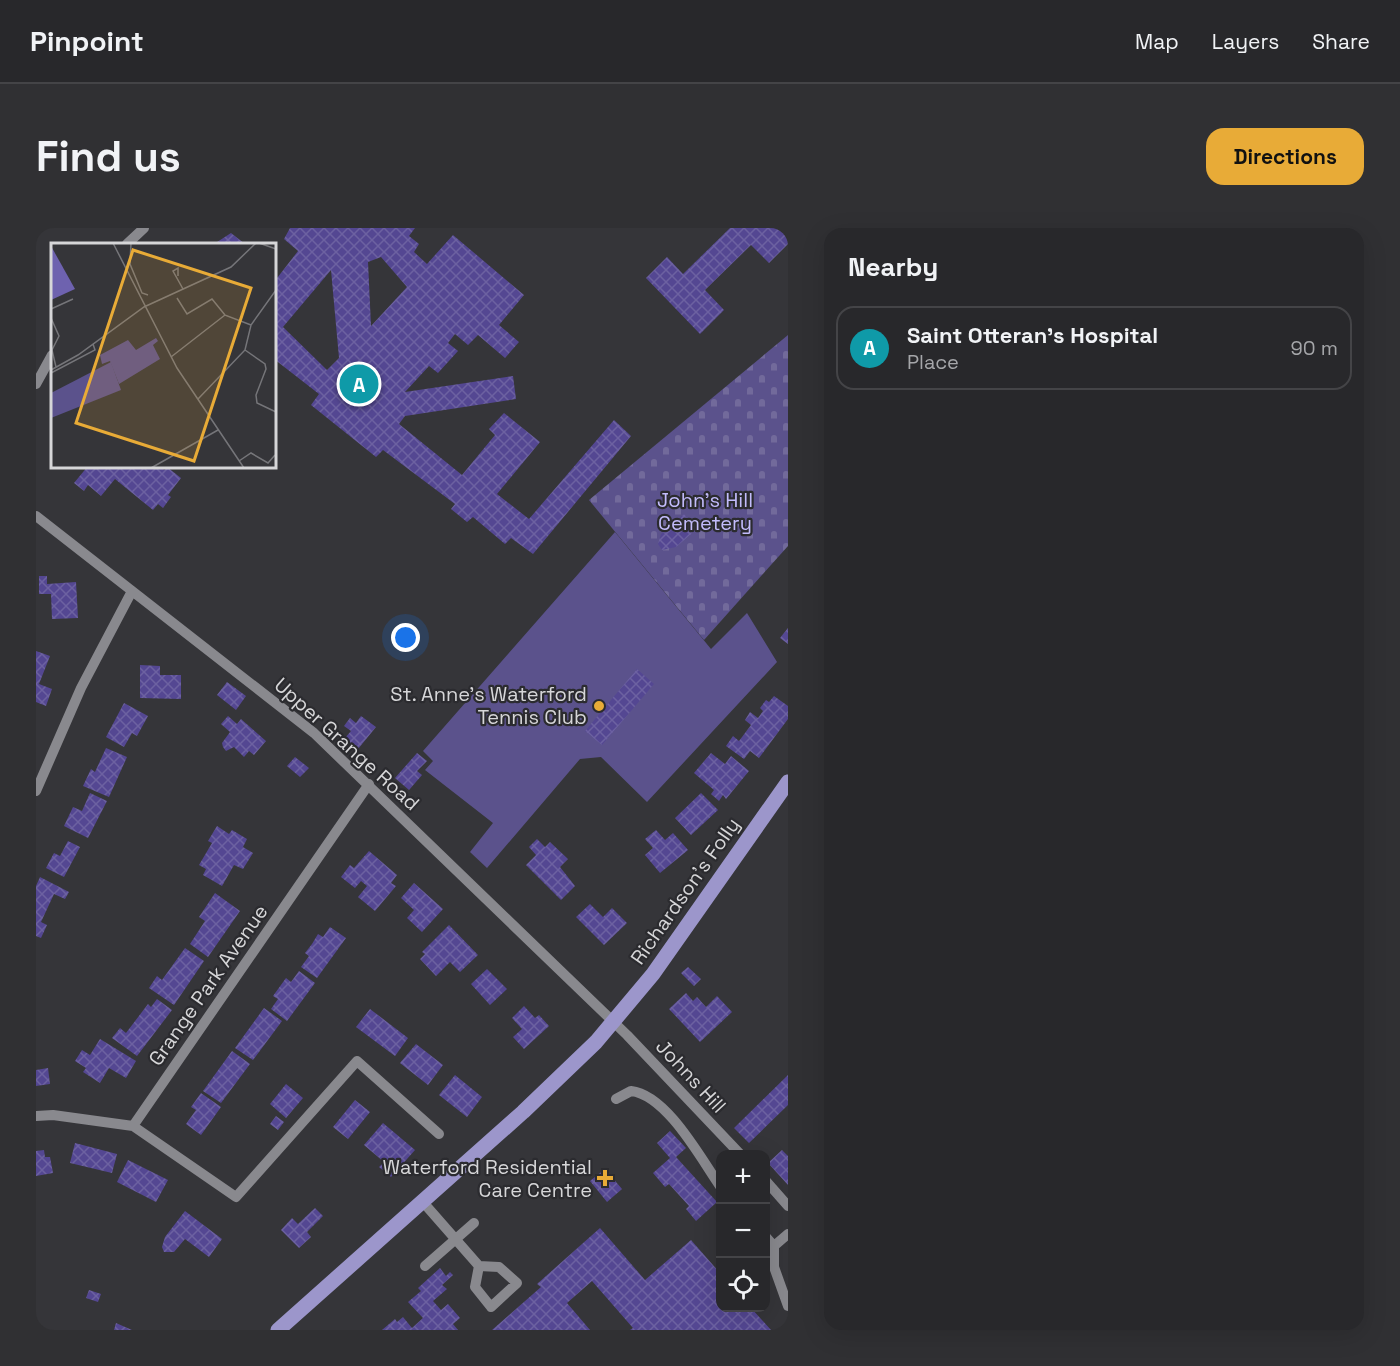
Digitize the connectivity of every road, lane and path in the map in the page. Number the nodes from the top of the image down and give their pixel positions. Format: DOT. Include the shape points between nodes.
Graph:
graph roads {
  1 [pos="144,228"];
  2 [pos="128,243"];
  3 [pos="51,357"];
  4 [pos="36,384"];
  5 [pos="36,516"];
  6 [pos="132,591"];
  7 [pos="788,782"];
  8 [pos="369,784"];
  9 [pos="36,792"];
  10 [pos="614,1022"];
  11 [pos="616,1099"];
  12 [pos="36,1116"];
  13 [pos="133,1126"];
  14 [pos="438,1134"];
  15 [pos="735,1150"];
  16 [pos="716,1180"];
  17 [pos="770,1186"];
  18 [pos="422,1201"];
  19 [pos="788,1206"];
  20 [pos="474,1223"];
  21 [pos="788,1234"];
  22 [pos="455,1239"];
  23 [pos="770,1242"];
  24 [pos="774,1246"];
  25 [pos="424,1266"];
  26 [pos="478,1266"];
  27 [pos="788,1306"];
  28 [pos="278,1330"];
  1 -- 2 [label="street"];
  3 -- 4 [label="street"];
  5 -- 6 [label="street, Upper Grange Road"];
  6 -- 8 [label="street, Upper Grange Road" via="308,728"];
  6 -- 9 [label="street" via="81,688"];
  7 -- 10 [label="main road, Richardson's Folly" via="664,959"];
  8 -- 10 [label="street, Upper Grange Road"];
  8 -- 13 [label="street, Grange Park Avenue"];
  10 -- 15 [label="street, Johns Hill"];
  10 -- 18 [label="main road, Richardson's Folly" via="554,1084"];
  11 -- 16 [label="street" via="631,1091 652,1100 688,1136"];
  12 -- 13 [label="street"];
  13 -- 14 [label="street" via="236,1197 357,1061"];
  17 -- 19 [label="street"];
  18 -- 22 [label="street"];
  18 -- 28 [label="main road, Richardson's Folly"];
  20 -- 22 [label="street"];
  21 -- 24 [label="street"];
  22 -- 25 [label="street"];
  22 -- 26 [label="street"];
  23 -- 24 [label="street"];
  24 -- 27 [label="street" via="774,1267"];
}
